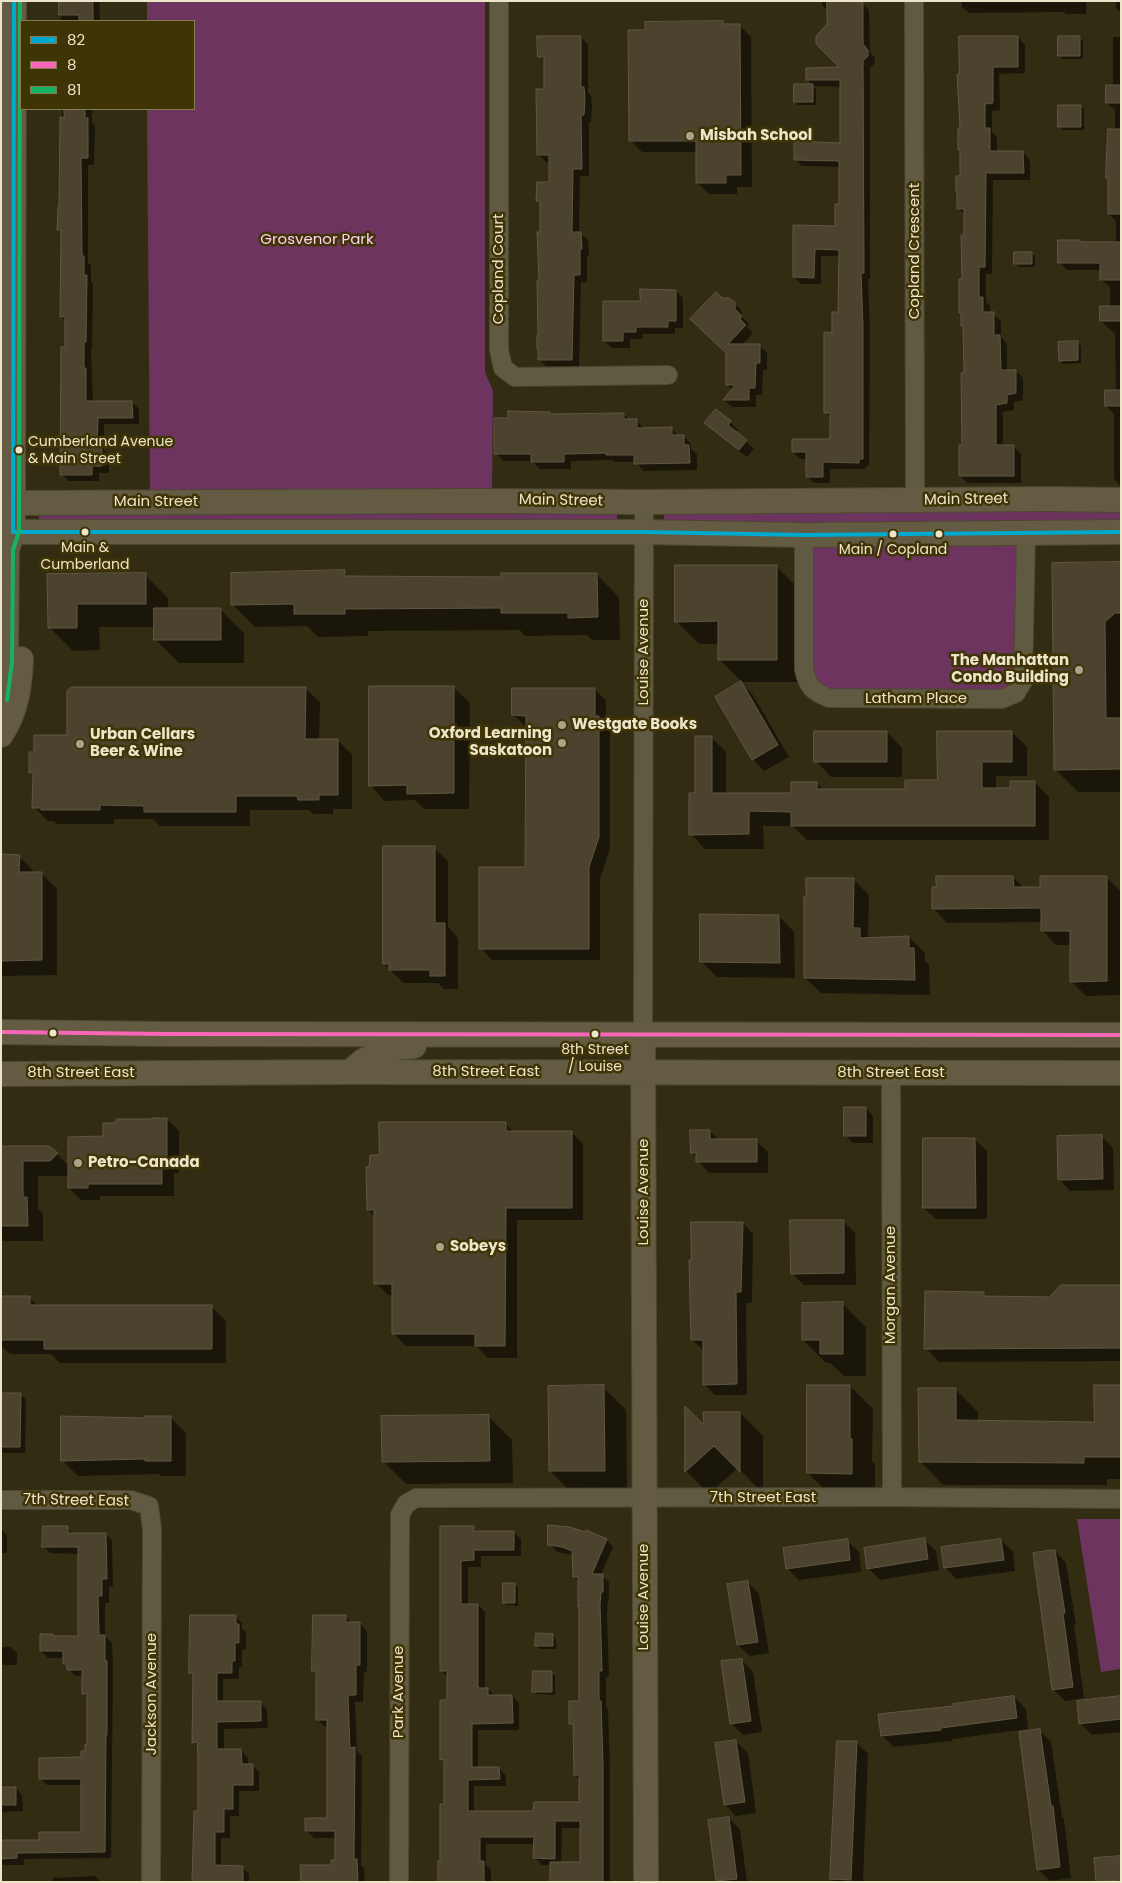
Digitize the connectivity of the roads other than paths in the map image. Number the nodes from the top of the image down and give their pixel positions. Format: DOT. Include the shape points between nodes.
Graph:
graph roads {
  1 [pos="14,1"];
  2 [pos="499,1"];
  3 [pos="914,1"];
  4 [pos="8,232"];
  5 [pos="668,374"];
  6 [pos="915,500"];
  7 [pos="1121,500"];
  8 [pos="644,502"];
  9 [pos="7,503"];
  10 [pos="7,532"];
  11 [pos="644,532"];
  12 [pos="1121,532"];
  13 [pos="1026,533"];
  14 [pos="804,535"];
  15 [pos="1,699"];
  16 [pos="1,735"];
  17 [pos="1,1032"];
  18 [pos="497,1035"];
  19 [pos="643,1035"];
  20 [pos="1121,1035"];
  21 [pos="350,1072"];
  22 [pos="643,1073"];
  23 [pos="891,1073"];
  24 [pos="1121,1073"];
  25 [pos="1,1074"];
  26 [pos="892,1497"];
  27 [pos="644,1498"];
  28 [pos="1121,1498"];
  29 [pos="1,1500"];
  30 [pos="406,1504"];
  31 [pos="149,1506"];
  32 [pos="151,1882"];
  33 [pos="398,1882"];
  34 [pos="646,1882"];
  1 -- 4 [label="main road"];
  2 -- 5 [label="street, Copland Court" via="499,350 503,368 514,377"];
  3 -- 6 [label="street, Copland Crescent"];
  4 -- 9 [label="main road"];
  6 -- 7 [label="main road, Main Street"];
  6 -- 8 [label="main road, Main Street"];
  8 -- 9 [label="main road, Main Street"];
  8 -- 11 [label="street, Louise Avenue"];
  9 -- 10 [label="main road"];
  10 -- 11 [label="main road, Main Street"];
  10 -- 15 [label="main road" via="6,662"];
  10 -- 16 [label="main road" via="22,548 21,662 19,694 9,723"];
  11 -- 14 [label="main road, Main Street"];
  11 -- 19 [label="street, Louise Avenue"];
  12 -- 13 [label="main road, Main Street"];
  13 -- 14 [label="main road, Main Street"];
  13 -- 14 [label="street, Latham Place" via="1023,681 1016,693 1002,699 829,698 814,692 806,681 804,669"];
  17 -- 18 [label="main road"];
  18 -- 19 [label="main road"];
  18 -- 21 [label="main road" via="462,1044 386,1049"];
  19 -- 20 [label="main road"];
  19 -- 22 [label="main road, Louise Avenue"];
  21 -- 22 [label="main road, 8th Street East"];
  21 -- 25 [label="main road, 8th Street East"];
  22 -- 23 [label="main road, 8th Street East"];
  22 -- 27 [label="main road, Louise Avenue"];
  23 -- 24 [label="main road, 8th Street East"];
  23 -- 26 [label="street, Morgan Avenue"];
  26 -- 27 [label="street, 7th Street East"];
  26 -- 28 [label="street, 7th Street East"];
  27 -- 30 [label="street, 7th Street East" via="416,1498"];
  27 -- 34 [label="main road, Louise Avenue"];
  29 -- 31 [label="street, 7th Street East" via="131,1500"];
  30 -- 33 [label="street, Park Avenue" via="400,1515"];
  31 -- 32 [label="street, Jackson Avenue" via="152,1529"];
}
